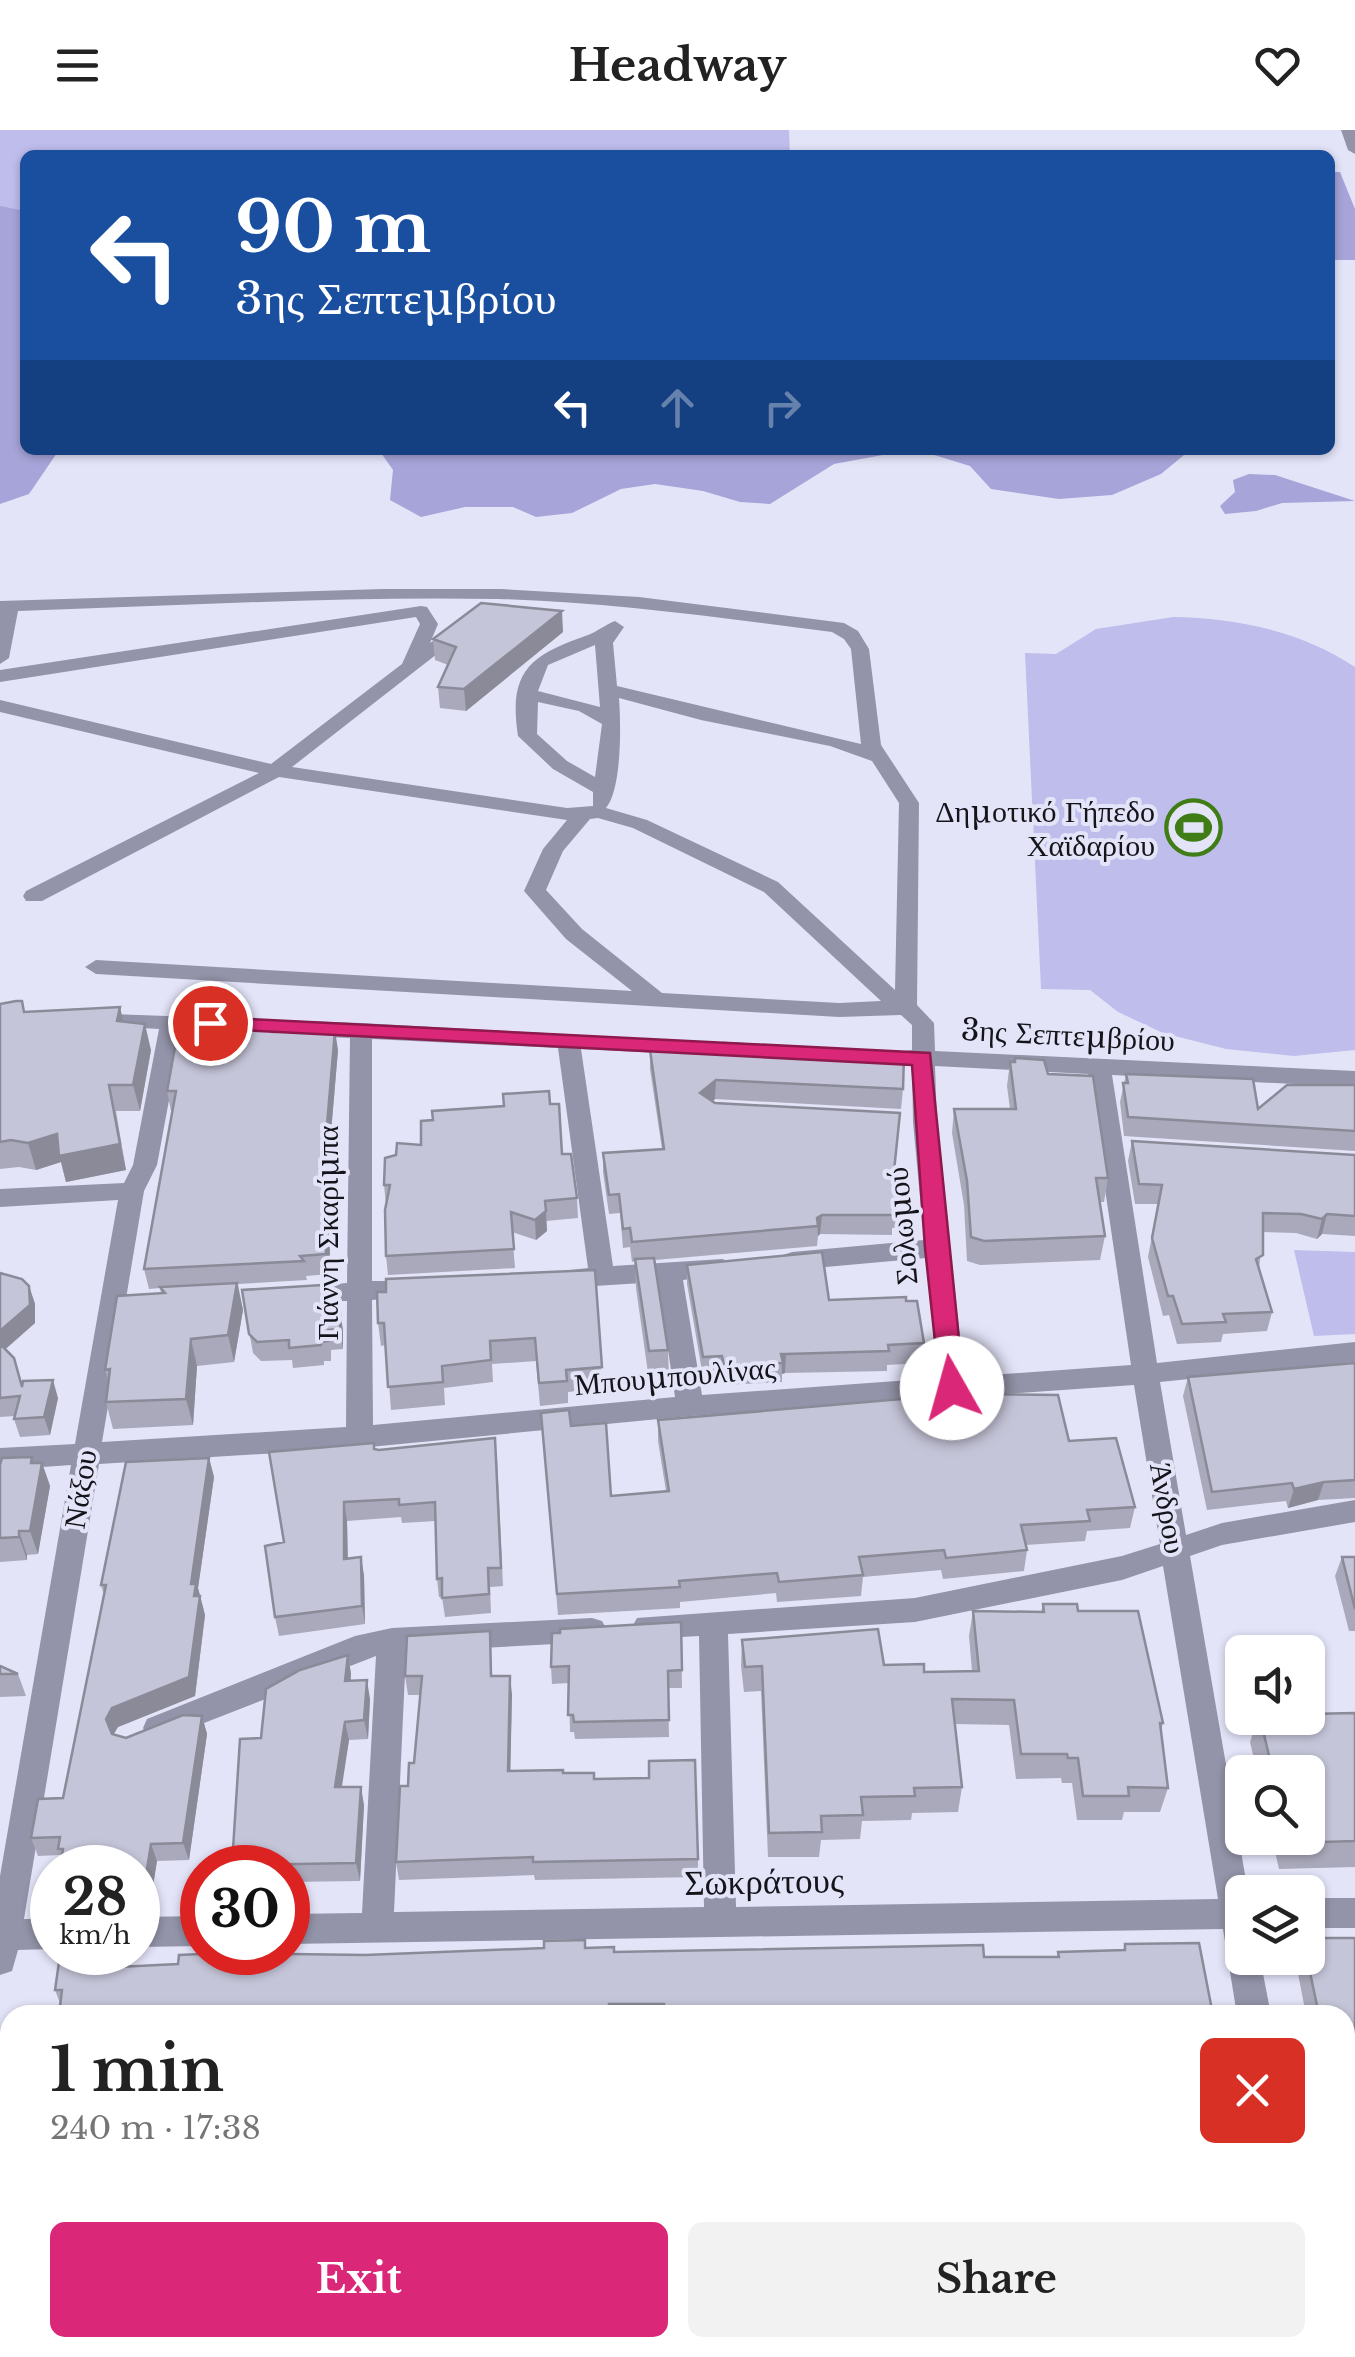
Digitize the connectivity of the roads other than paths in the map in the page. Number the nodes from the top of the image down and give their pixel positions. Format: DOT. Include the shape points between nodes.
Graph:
graph roads {
  1 [pos="1348,130"];
  2 [pos="1355,150"];
  3 [pos="501,594"];
  4 [pos="640,602"];
  5 [pos="5,606"];
  6 [pos="612,632"];
  7 [pos="0,658"];
  8 [pos="409,668"];
  9 [pos="0,676"];
  10 [pos="608,688"];
  11 [pos="526,694"];
  12 [pos="0,706"];
  13 [pos="612,721"];
  14 [pos="878,758"];
  15 [pos="274,770"];
  16 [pos="604,790"];
  17 [pos="591,813"];
  18 [pos="34,896"];
  19 [pos="96,967"];
  20 [pos="655,998"];
  21 [pos="906,1007"];
  22 [pos="76,1018"];
  23 [pos="172,1022"];
  24 [pos="362,1030"];
  25 [pos="569,1042"];
  26 [pos="765,1051"];
  27 [pos="883,1056"];
  28 [pos="922,1058"];
  29 [pos="1099,1066"];
  30 [pos="1355,1079"];
  31 [pos="132,1191"];
  32 [pos="0,1198"];
  33 [pos="936,1248"];
  34 [pos="668,1273"];
  35 [pos="602,1276"];
  36 [pos="546,1280"];
  37 [pos="452,1286"];
  38 [pos="358,1292"];
  39 [pos="263,1297"];
  40 [pos="1355,1352"];
  41 [pos="1145,1374"];
  42 [pos="952,1388"];
  43 [pos="690,1406"];
  44 [pos="358,1436"];
  45 [pos="86,1453"];
  46 [pos="0,1459"];
  47 [pos="1355,1511"];
  48 [pos="1174,1550"];
  49 [pos="713,1624"];
  50 [pos="392,1640"];
  51 [pos="130,1739"];
  52 [pos="1232,1875"];
  53 [pos="1325,1913"];
  54 [pos="1355,1913"];
  55 [pos="1225,1914"];
  56 [pos="720,1922"];
  57 [pos="377,1927"];
  58 [pos="310,1929"];
  59 [pos="30,1938"];
  60 [pos="2,1943"];
  61 [pos="1247,1975"];
  62 [pos="1252,2005"];
  1 -- 2 [label="street"];
  3 -- 4 [label="street"];
  3 -- 5 [label="street"];
  3 -- 8 [label="street"];
  4 -- 6 [label="street"];
  4 -- 14 [label="street" via="800,620 851,635 860,649"];
  5 -- 7 [label="street"];
  6 -- 10 [label="street" via="604,643"];
  6 -- 11 [label="street" via="547,654 533,667"];
  8 -- 9 [label="street" via="429,624 421,612"];
  8 -- 15 [label="street"];
  10 -- 13 [label="street"];
  10 -- 14 [label="street" via="834,740"];
  11 -- 13 [label="street" via="585,706"];
  11 -- 16 [label="street" via="528,736 560,765"];
  12 -- 15 [label="street"];
  13 -- 16 [label="street"];
  14 -- 21 [label="street" via="909,803"];
  15 -- 17 [label="street"];
  15 -- 18 [label="street" via="217,807"];
  16 -- 17 [label="street"];
  17 -- 20 [label="street" via="553,849 534,890 574,934"];
  17 -- 21 [label="street" via="659,831 772,888 880,991"];
  19 -- 20 [label="street"];
  20 -- 21 [label="street" via="839,1010"];
  21 -- 28 [label="street, Σολωμού" via="923,1023"];
  22 -- 23 [label="street"];
  23 -- 24 [label="street"];
  23 -- 31 [label="street, Νάξου" via="145,1165"];
  24 -- 25 [label="street"];
  24 -- 38 [label="street, Γιάννη Σκαρίμπα"];
  25 -- 26 [label="street"];
  25 -- 35 [label="street"];
  27 -- 28 [label="street, 3ης Σεπτεμβρίου"];
  28 -- 29 [label="street, 3ης Σεπτεμβρίου"];
  28 -- 33 [label="street, Σολωμού" via="916,1122"];
  29 -- 30 [label="street, 3ης Σεπτεμβρίου"];
  29 -- 41 [label="street, Άνδρου" via="1120,1149"];
  31 -- 32 [label="street"];
  31 -- 45 [label="street, Νάξου" via="120,1304"];
  33 -- 34 [label="street"];
  33 -- 42 [label="street, Σολωμού"];
  34 -- 35 [label="street"];
  34 -- 43 [label="street"];
  35 -- 36 [label="street"];
  37 -- 38 [label="street"];
  38 -- 39 [label="street"];
  38 -- 44 [label="street, Γιάννη Σκαρίμπα"];
  40 -- 41 [label="street, Μπουμπουλίνας"];
  41 -- 42 [label="street, Μπουμπουλίνας"];
  41 -- 48 [label="street, Άνδρου"];
  42 -- 43 [label="street, Μπουμπουλίνας"];
  43 -- 44 [label="street, Μπουμπουλίνας"];
  44 -- 45 [label="street, Μπουμπουλίνας"];
  45 -- 46 [label="street, Μπουμπουλίνας"];
  45 -- 60 [label="street, Νάξου"];
  47 -- 48 [label="street" via="1222,1534"];
  48 -- 49 [label="street" via="1122,1568 915,1610"];
  48 -- 52 [label="street, Άνδρου"];
  49 -- 50 [label="street"];
  49 -- 56 [label="street"];
  50 -- 51 [label="street" via="355,1648"];
  50 -- 57 [label="street"];
  53 -- 54 [label="street"];
  55 -- 56 [label="street, Σωκράτους"];
  56 -- 57 [label="street, Σωκράτους"];
  57 -- 58 [label="street, Σωκράτους"];
  59 -- 60 [label="street"];
  61 -- 62 [label="street"];
}
